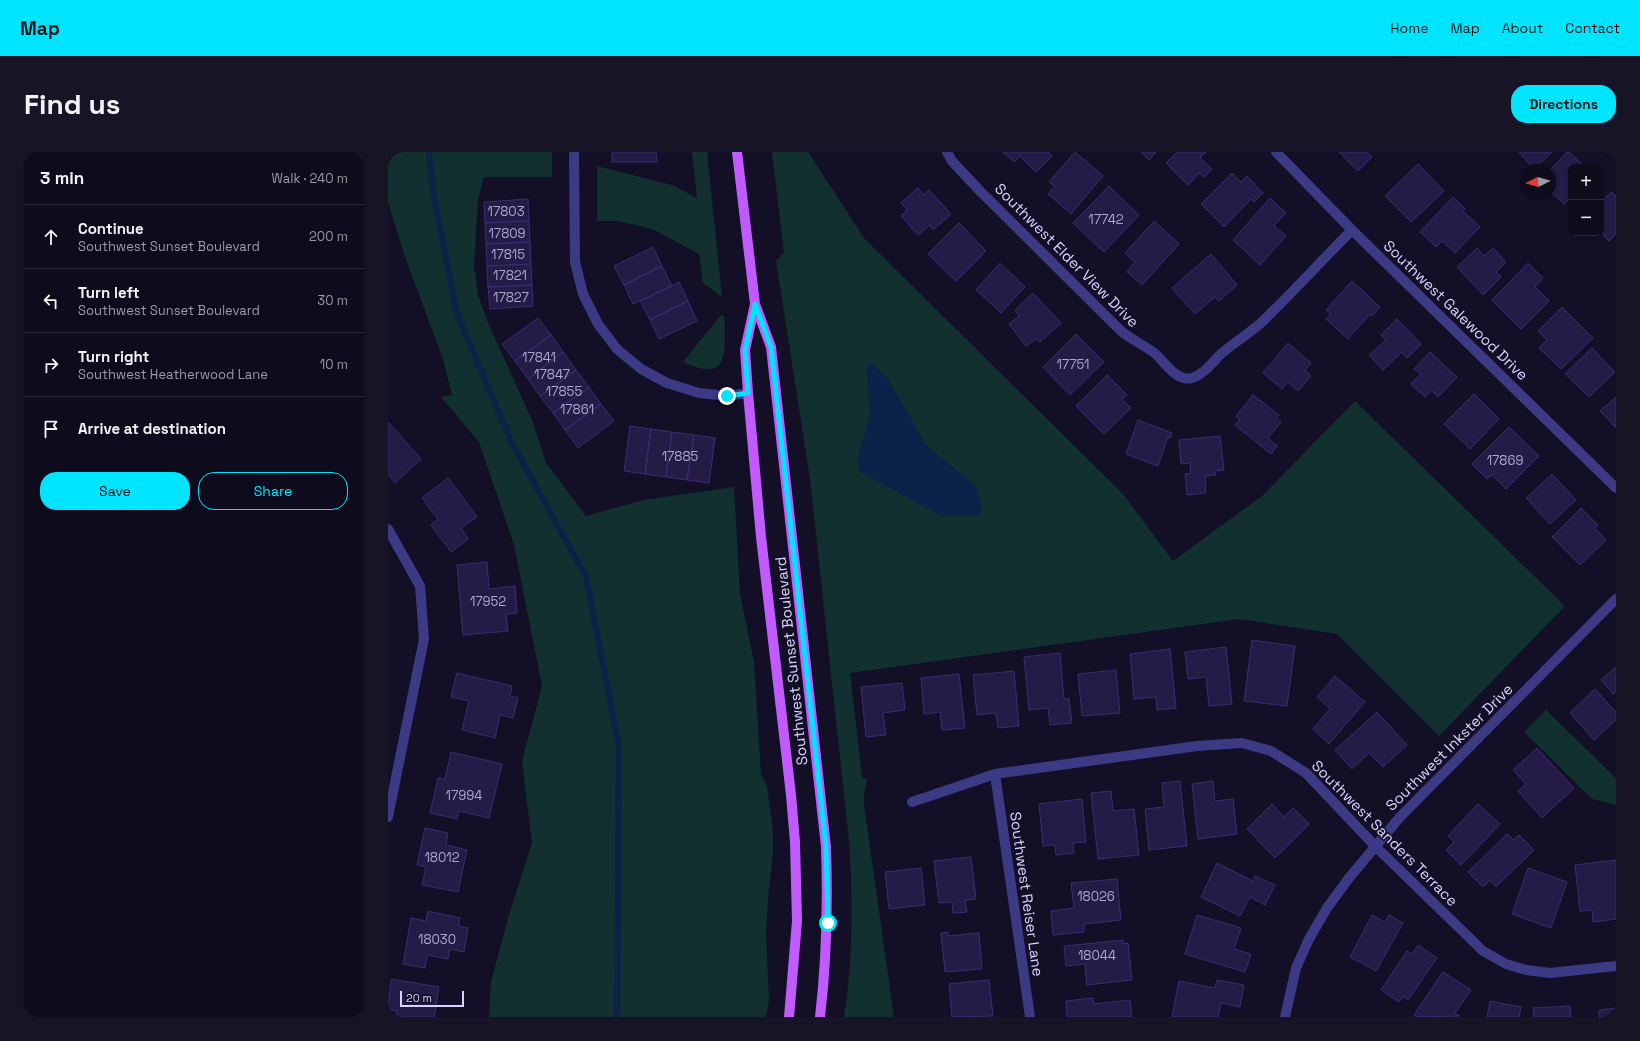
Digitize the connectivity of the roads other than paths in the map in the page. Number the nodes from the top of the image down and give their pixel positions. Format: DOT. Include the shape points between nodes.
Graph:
graph roads {
  1 [pos="574,152"];
  2 [pos="737,152"];
  3 [pos="947,152"];
  4 [pos="1276,152"];
  5 [pos="1352,230"];
  6 [pos="755,304"];
  7 [pos="748,393"];
  8 [pos="1616,488"];
  9 [pos="388,529"];
  10 [pos="1616,599"];
  11 [pos="995,774"];
  12 [pos="912,802"];
  13 [pos="388,817"];
  14 [pos="1376,847"];
  15 [pos="1616,966"];
  16 [pos="789,1017"];
  17 [pos="820,1017"];
  18 [pos="1030,1017"];
  19 [pos="1285,1017"];
  1 -- 7 [label="street" via="575,262 583,294 598,324 617,349 641,369 667,383 699,393 727,396"];
  2 -- 6 [label="main road, Southwest Sunset Boulevard"];
  3 -- 5 [label="street, Southwest Elder View Drive" via="979,190 1120,330 1153,352 1181,377 1192,378 1247,336"];
  4 -- 5 [label="street, Southwest Galewood Drive"];
  5 -- 8 [label="street, Southwest Galewood Drive"];
  6 -- 7 [label="main road, Southwest Sunset Boulevard" via="745,350"];
  6 -- 17 [label="main road, Southwest Sunset Boulevard" via="771,347 826,847 827,960"];
  7 -- 16 [label="main road, Southwest Sunset Boulevard" via="761,537 795,842 797,921"];
  9 -- 13 [label="street" via="420,586 424,639"];
  10 -- 14 [label="street, Southwest Inkster Drive" via="1400,817"];
  11 -- 12 [label="street, Southwest Sanders Terrace"];
  11 -- 14 [label="street, Southwest Sanders Terrace" via="1197,746 1242,743 1271,751 1306,773"];
  11 -- 18 [label="street, Southwest Reiser Lane"];
  14 -- 15 [label="street, Southwest Sanders Terrace" via="1483,951 1506,964 1550,973"];
  14 -- 19 [label="street, Southwest Inkster Drive" via="1327,908 1309,939 1296,968"];
}
